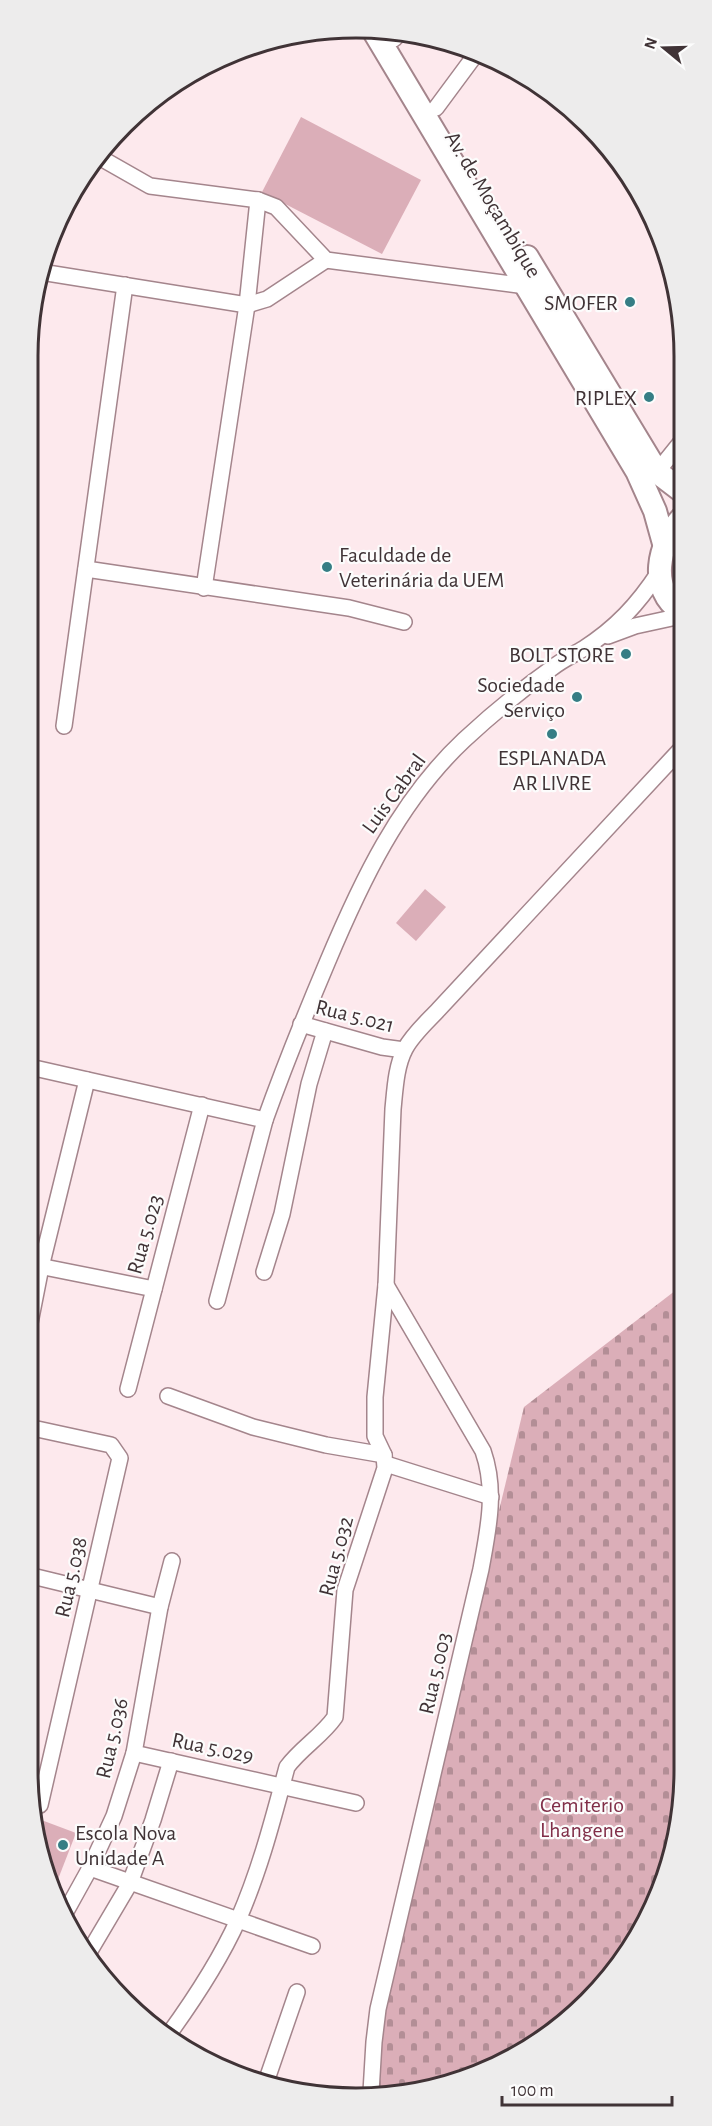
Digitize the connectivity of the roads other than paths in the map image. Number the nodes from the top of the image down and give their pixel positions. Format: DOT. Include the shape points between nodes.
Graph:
graph roads {
  1 [pos="392,39"];
  2 [pos="393,40"];
  3 [pos="472,60"];
  4 [pos="436,108"];
  5 [pos="105,160"];
  6 [pos="258,200"];
  7 [pos="326,260"];
  8 [pos="48,273"];
  9 [pos="125,285"];
  10 [pos="526,286"];
  11 [pos="247,305"];
  12 [pos="674,451"];
  13 [pos="657,472"];
  14 [pos="674,485"];
  15 [pos="674,527"];
  16 [pos="665,547"];
  17 [pos="86,569"];
  18 [pos="659,572"];
  19 [pos="204,588"];
  20 [pos="674,606"];
  21 [pos="674,616"];
  22 [pos="404,621"];
  23 [pos="591,643"];
  24 [pos="64,726"];
  25 [pos="674,757"];
  26 [pos="301,1024"];
  27 [pos="325,1031"];
  28 [pos="404,1050"];
  29 [pos="38,1069"];
  30 [pos="87,1080"];
  31 [pos="202,1105"];
  32 [pos="265,1120"];
  33 [pos="38,1254"];
  34 [pos="38,1266"];
  35 [pos="264,1272"];
  36 [pos="386,1285"];
  37 [pos="154,1289"];
  38 [pos="217,1301"];
  39 [pos="128,1389"];
  40 [pos="168,1396"];
  41 [pos="38,1429"];
  42 [pos="385,1459"];
  43 [pos="491,1497"];
  44 [pos="171,1561"];
  45 [pos="38,1577"];
  46 [pos="91,1590"];
  47 [pos="160,1607"];
  48 [pos="134,1753"];
  49 [pos="171,1761"];
  50 [pos="282,1785"];
  51 [pos="356,1803"];
  52 [pos="40,1805"];
  53 [pos="90,1868"];
  54 [pos="130,1883"];
  55 [pos="68,1907"];
  56 [pos="237,1921"];
  57 [pos="312,1946"];
  58 [pos="92,1948"];
  59 [pos="297,1992"];
  60 [pos="172,2030"];
  61 [pos="268,2076"];
  62 [pos="371,2088"];
  1 -- 10 [label="highway"];
  2 -- 4 [label="highway, Av. de Moçambique"];
  3 -- 4 [label="street"];
  4 -- 13 [label="highway, Av. de Moçambique"];
  5 -- 6 [label="street" via="150,186"];
  6 -- 7 [label="street" via="276,207"];
  6 -- 11 [label="street"];
  7 -- 10 [label="street"];
  7 -- 11 [label="street" via="267,298"];
  8 -- 9 [label="street"];
  9 -- 11 [label="street"];
  9 -- 17 [label="street"];
  10 -- 16 [label="highway" via="637,471 648,492"];
  11 -- 19 [label="street"];
  12 -- 13 [label="street"];
  13 -- 14 [label="highway, Av. de Moçambique"];
  15 -- 16 [label="highway"];
  16 -- 18 [label="highway"];
  17 -- 19 [label="street"];
  17 -- 24 [label="street"];
  18 -- 20 [label="highway" via="661,585"];
  18 -- 23 [label="street, Luis Cabral" via="628,615"];
  19 -- 22 [label="street" via="349,608"];
  21 -- 23 [label="street, Luis Cabral"];
  23 -- 26 [label="street, Luis Cabral" via="518,692 462,742 426,783 401,816 354,897"];
  25 -- 28 [label="street, Rua 5.021"];
  26 -- 27 [label="street, Rua 5.021"];
  26 -- 32 [label="street, Rua 5.021"];
  27 -- 28 [label="street, Rua 5.021"];
  27 -- 35 [label="street" via="309,1084 282,1214"];
  28 -- 36 [label="street" via="393,1109"];
  29 -- 30 [label="street"];
  30 -- 31 [label="street"];
  30 -- 33 [label="street"];
  31 -- 32 [label="street"];
  31 -- 37 [label="street, Rua 5.023"];
  32 -- 38 [label="street, Rua 5.021"];
  34 -- 37 [label="street, Rua 5.023"];
  36 -- 42 [label="street" via="375,1397 375,1436"];
  36 -- 43 [label="street, Rua 5.003" via="483,1451"];
  37 -- 39 [label="street"];
  40 -- 42 [label="street" via="253,1427"];
  41 -- 46 [label="street, Rua 5.038" via="111,1445 120,1458"];
  42 -- 43 [label="street"];
  42 -- 50 [label="street, Rua 5.032" via="345,1590 335,1717 295,1756"];
  43 -- 62 [label="street, Rua 5.003" via="481,1569 378,2009"];
  44 -- 47 [label="street, Rua 5.036"];
  45 -- 46 [label="street"];
  46 -- 47 [label="street"];
  46 -- 52 [label="street, Rua 5.038"];
  47 -- 48 [label="street, Rua 5.036"];
  48 -- 49 [label="street, Rua 5.029"];
  48 -- 53 [label="street, Rua 5.036" via="114,1816"];
  49 -- 50 [label="street, Rua 5.029"];
  49 -- 54 [label="street"];
  50 -- 51 [label="street, Rua 5.029"];
  50 -- 56 [label="street, Rua 5.032" via="263,1854"];
  53 -- 54 [label="street"];
  53 -- 55 [label="street, Rua 5.036"];
  54 -- 56 [label="street"];
  54 -- 58 [label="street"];
  56 -- 57 [label="street"];
  56 -- 60 [label="street, Rua 5.032" via="215,1964"];
  59 -- 61 [label="street"];
}
